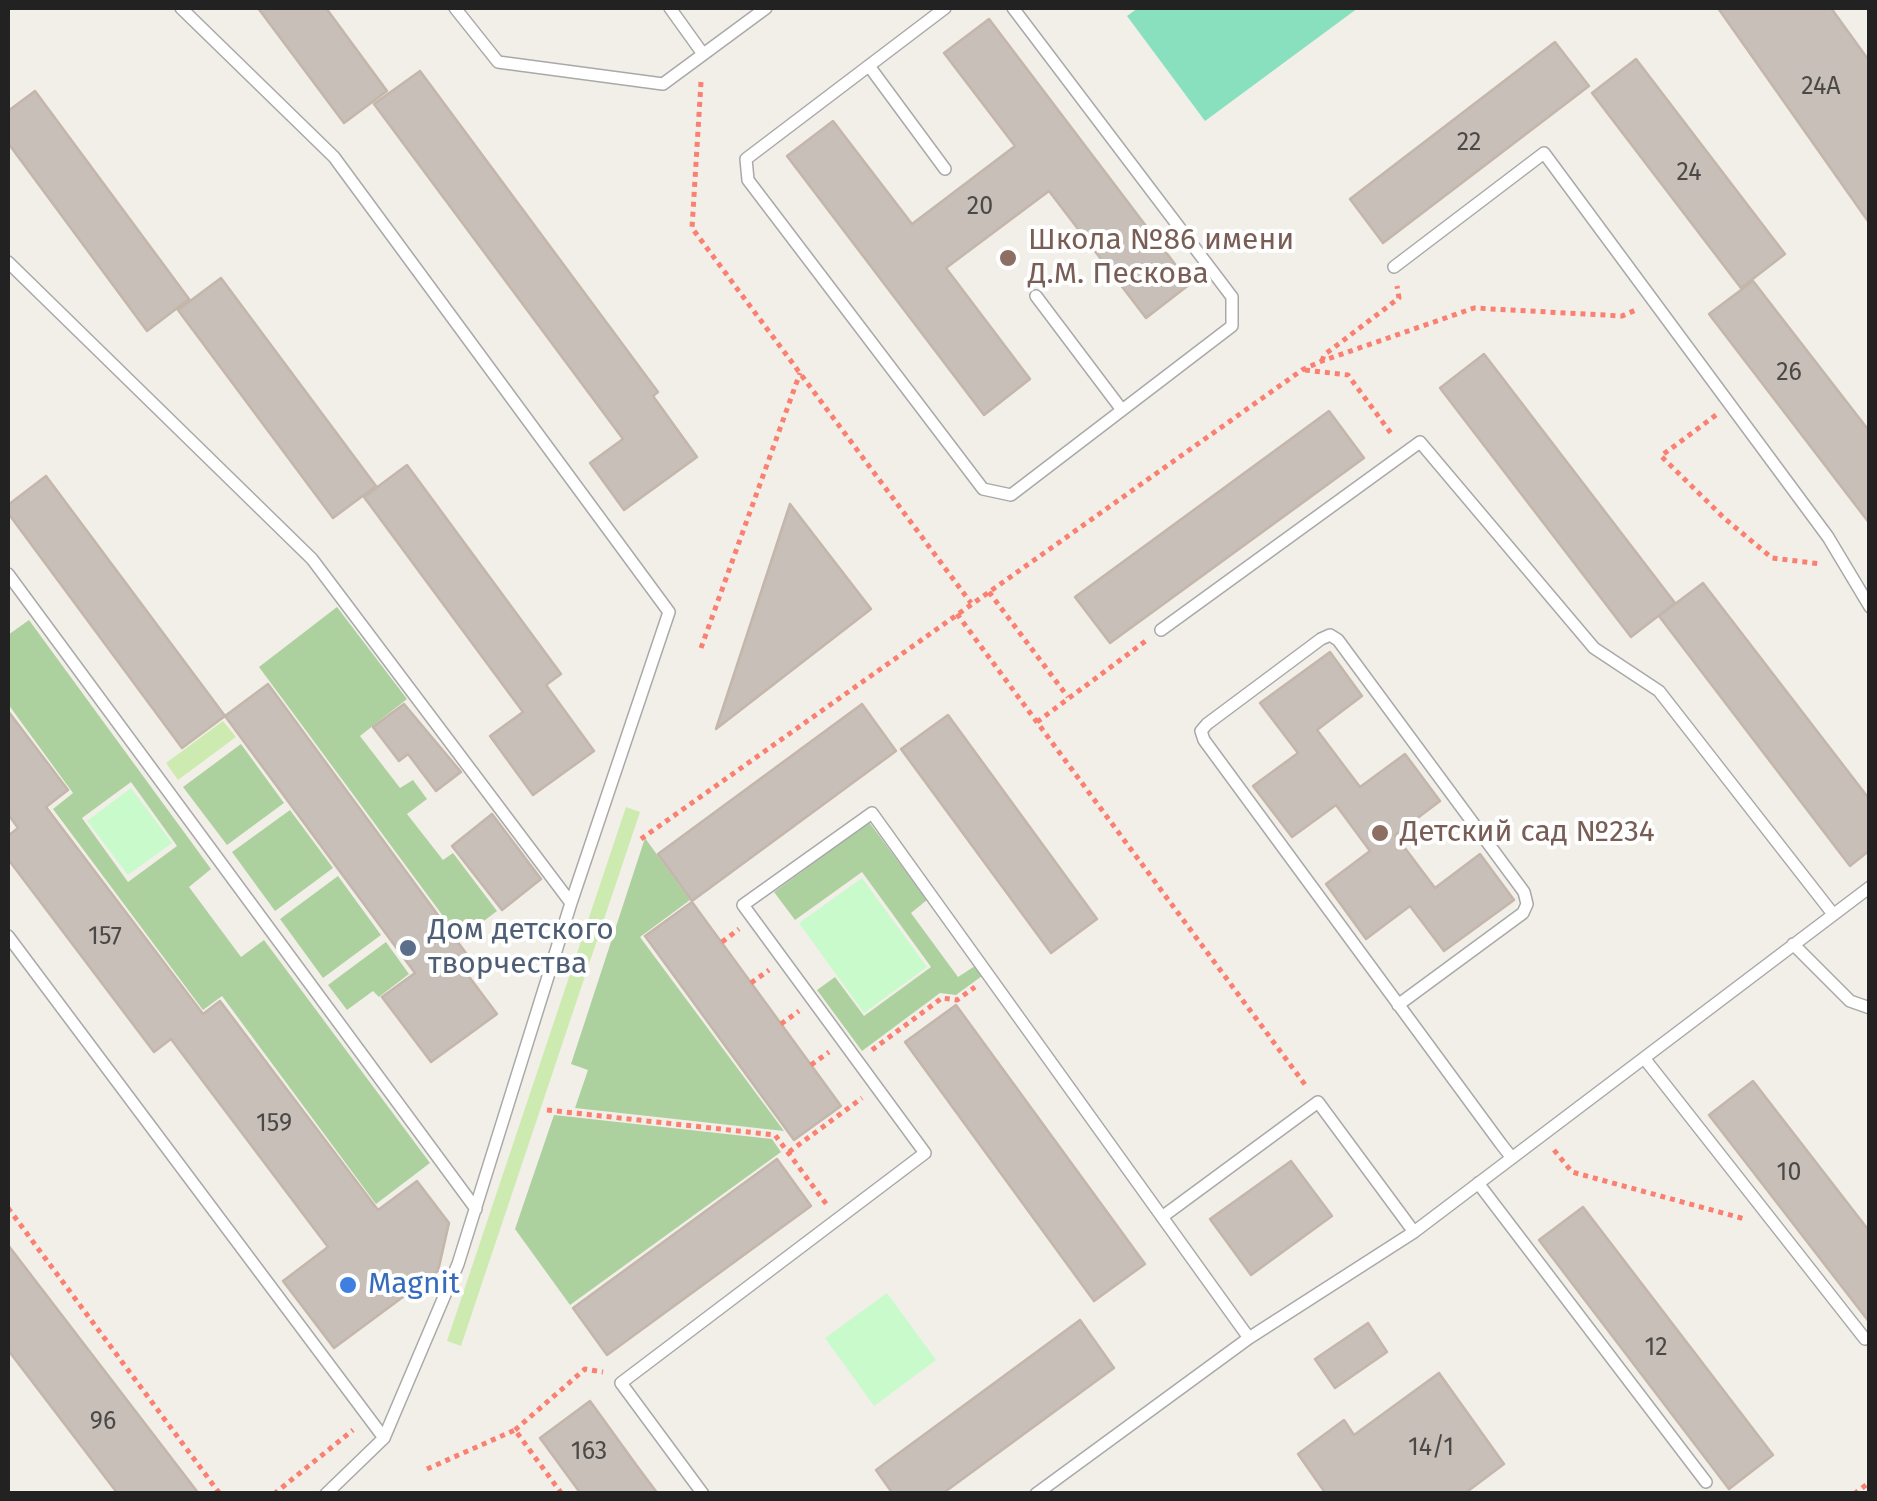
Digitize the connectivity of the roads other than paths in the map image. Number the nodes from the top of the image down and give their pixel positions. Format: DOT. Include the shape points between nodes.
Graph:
graph roads {
  1 [pos="181,8"];
  2 [pos="456,8"];
  3 [pos="670,8"];
  4 [pos="766,8"];
  5 [pos="945,8"];
  6 [pos="1013,8"];
  7 [pos="703,54"];
  8 [pos="869,66"];
  9 [pos="945,169"];
  10 [pos="8,262"];
  11 [pos="1394,267"];
  12 [pos="1036,296"];
  13 [pos="1122,410"];
  14 [pos="8,574"];
  15 [pos="1870,607"];
  16 [pos="1160,630"];
  17 [pos="1870,887"];
  18 [pos="571,903"];
  19 [pos="1832,914"];
  20 [pos="8,936"];
  21 [pos="1793,944"];
  22 [pos="1398,1005"];
  23 [pos="1870,1008"];
  24 [pos="1644,1058"];
  25 [pos="1512,1158"];
  26 [pos="1478,1183"];
  27 [pos="476,1209"];
  28 [pos="1162,1217"];
  29 [pos="1414,1232"];
  30 [pos="1249,1338"];
  31 [pos="1865,1340"];
  32 [pos="384,1438"];
  33 [pos="1706,1482"];
  34 [pos="326,1494"];
  35 [pos="703,1494"];
  36 [pos="1036,1494"];
  1 -- 18 [label="lane" via="334,157 668,612"];
  2 -- 7 [label="lane" via="498,62 662,84"];
  3 -- 7 [label="lane"];
  4 -- 7 [label="lane"];
  5 -- 8 [label="lane"];
  6 -- 13 [label="lane" via="1232,297 1232,326"];
  8 -- 9 [label="lane"];
  8 -- 13 [label="lane" via="746,159 748,180 983,489 1011,495"];
  10 -- 18 [label="lane" via="312,559"];
  11 -- 15 [label="lane" via="1544,152 1828,537"];
  12 -- 13 [label="lane"];
  14 -- 27 [label="lane"];
  16 -- 19 [label="lane" via="1420,442 1594,648 1659,691"];
  17 -- 19 [label="lane"];
  18 -- 27 [label="lane"];
  19 -- 21 [label="lane"];
  20 -- 32 [label="lane"];
  21 -- 23 [label="lane" via="1850,1001"];
  21 -- 24 [label="lane"];
  22 -- 22 [label="lane" via="1527,904 1330,635 1201,731"];
  22 -- 25 [label="lane"];
  24 -- 25 [label="lane"];
  24 -- 31 [label="lane"];
  25 -- 26 [label="lane"];
  26 -- 29 [label="lane"];
  26 -- 33 [label="lane"];
  27 -- 32 [label="lane"];
  28 -- 29 [label="lane" via="1318,1102"];
  28 -- 30 [label="lane"];
  28 -- 35 [label="lane" via="872,813 743,905 925,1153 621,1383"];
  29 -- 30 [label="lane"];
  30 -- 36 [label="lane"];
  32 -- 34 [label="lane"];
}
